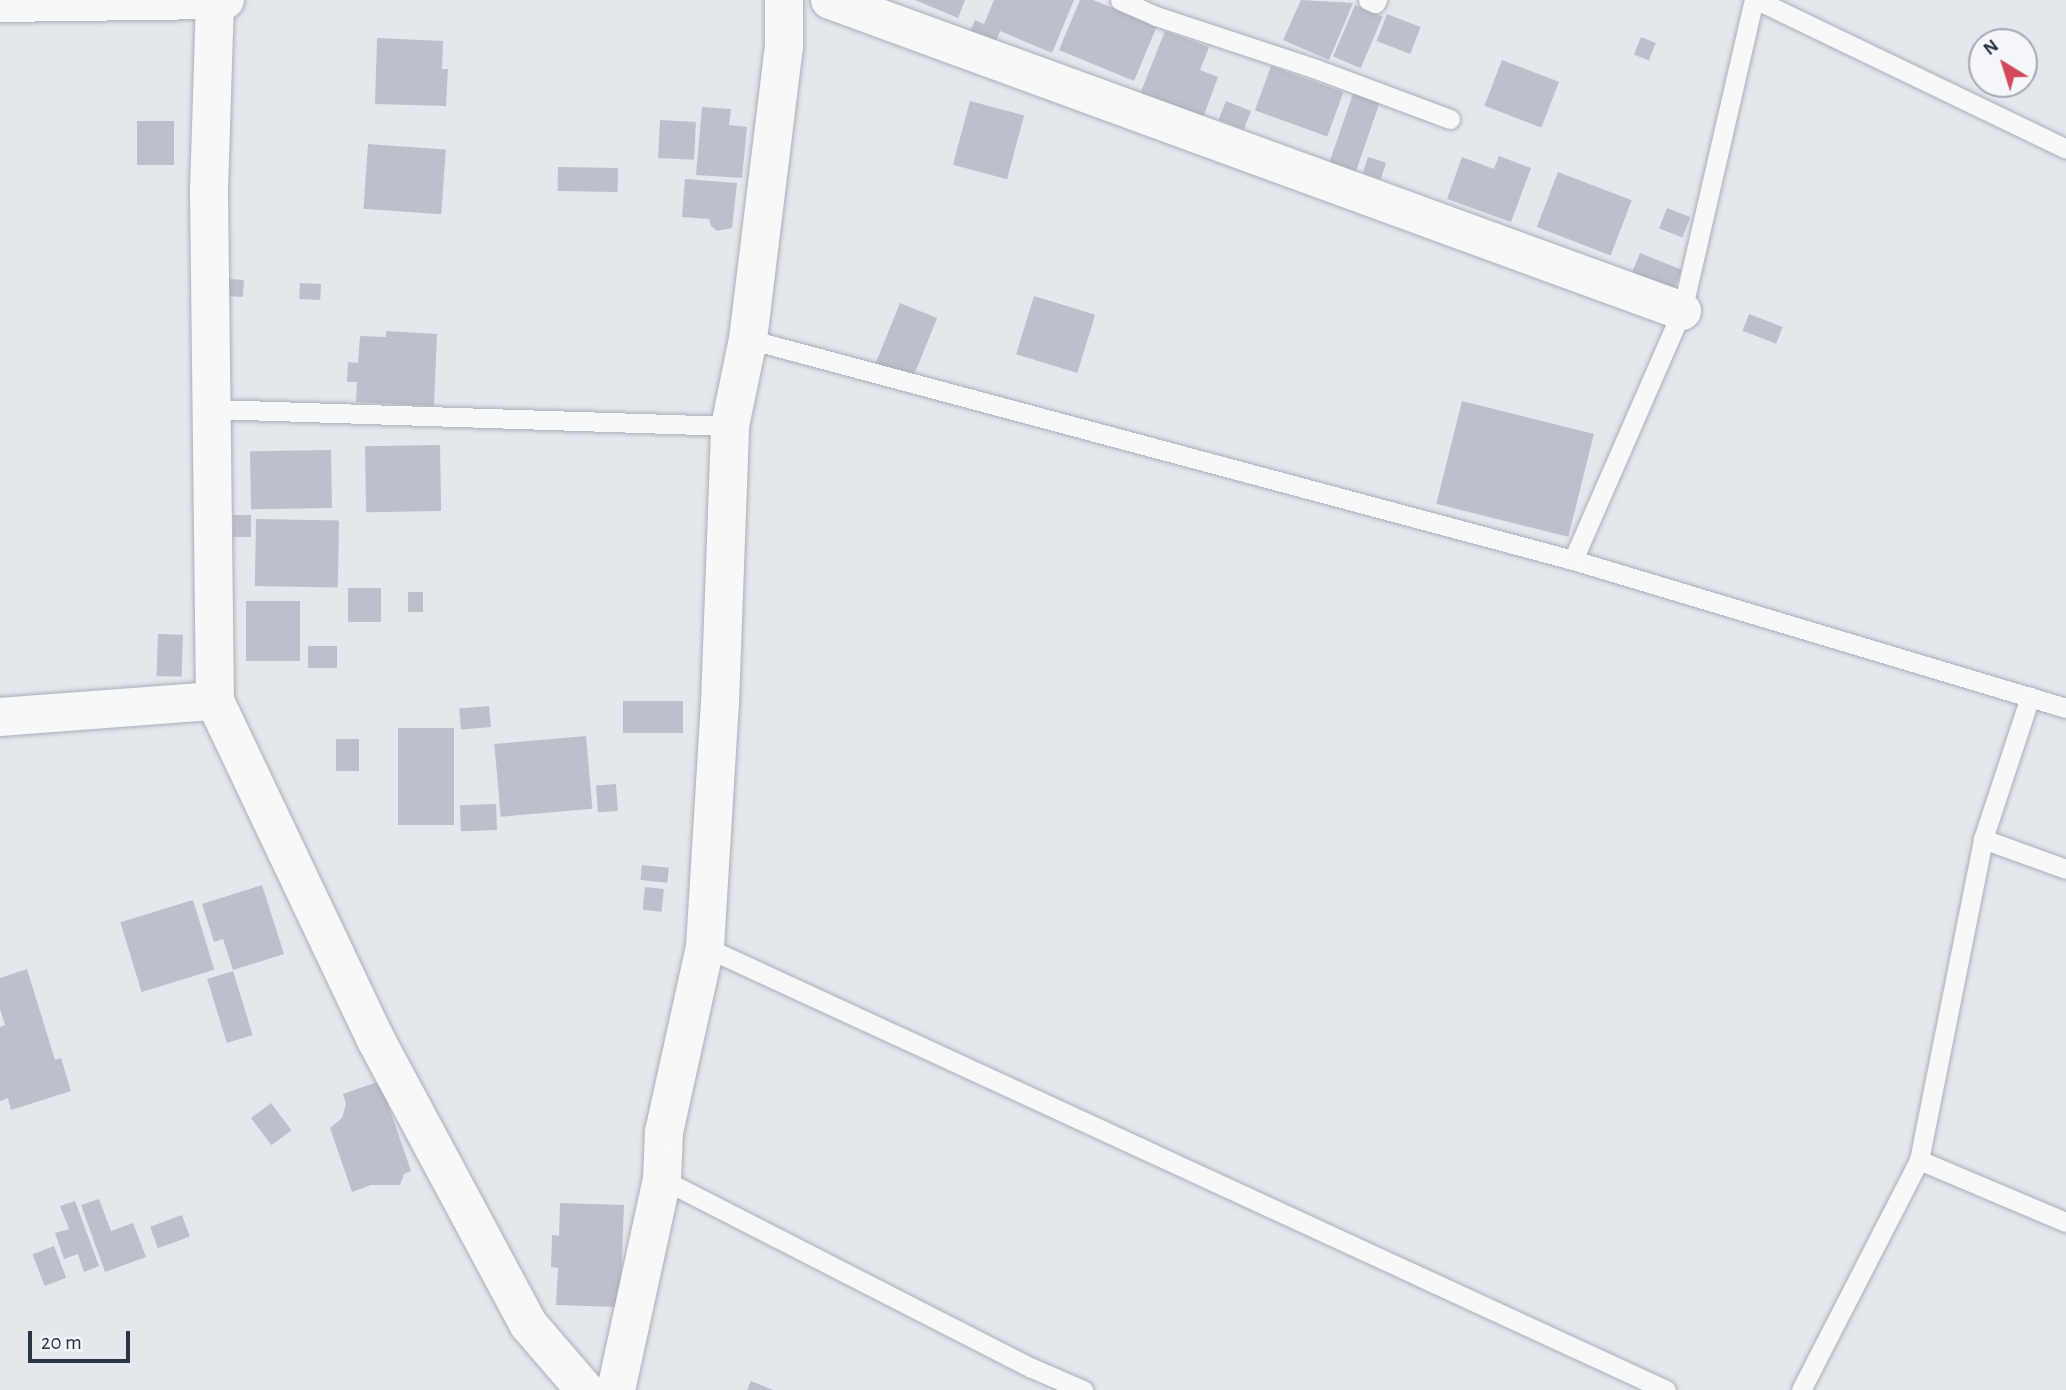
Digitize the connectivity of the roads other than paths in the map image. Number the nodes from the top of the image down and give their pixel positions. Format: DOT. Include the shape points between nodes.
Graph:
graph roads {
  1 [pos="218,0"];
  2 [pos="784,0"];
  3 [pos="830,0"];
  4 [pos="1120,0"];
  5 [pos="1368,0"];
  6 [pos="1377,0"];
  7 [pos="1756,0"];
  8 [pos="0,4"];
  9 [pos="1450,120"];
  10 [pos="2066,149"];
  11 [pos="1682,311"];
  12 [pos="748,339"];
  13 [pos="213,409"];
  14 [pos="730,426"];
  15 [pos="1573,560"];
  16 [pos="2030,697"];
  17 [pos="215,701"];
  18 [pos="2066,708"];
  19 [pos="0,717"];
  20 [pos="1983,839"];
  21 [pos="2066,869"];
  22 [pos="705,947"];
  23 [pos="1919,1160"];
  24 [pos="662,1179"];
  25 [pos="2066,1222"];
  26 [pos="614,1386"];
  27 [pos="1083,1390"];
  28 [pos="1666,1390"];
  29 [pos="1801,1390"];
  1 -- 8 [label="street"];
  1 -- 13 [label="street" via="209,190"];
  2 -- 12 [label="street" via="784,47"];
  3 -- 11 [label="street"];
  4 -- 9 [label="lane"];
  5 -- 6 [label="lane"];
  7 -- 10 [label="lane"];
  7 -- 11 [label="lane"];
  11 -- 15 [label="lane"];
  12 -- 14 [label="street"];
  12 -- 15 [label="lane"];
  13 -- 14 [label="lane"];
  13 -- 17 [label="street"];
  14 -- 22 [label="street"];
  15 -- 16 [label="lane"];
  16 -- 18 [label="lane"];
  16 -- 20 [label="lane"];
  17 -- 19 [label="street"];
  17 -- 26 [label="street" via="376,1040 529,1325"];
  20 -- 21 [label="lane"];
  20 -- 23 [label="lane"];
  22 -- 24 [label="street" via="664,1132"];
  22 -- 28 [label="lane"];
  23 -- 25 [label="lane"];
  23 -- 29 [label="lane"];
  24 -- 26 [label="street"];
  24 -- 27 [label="lane"];
}
